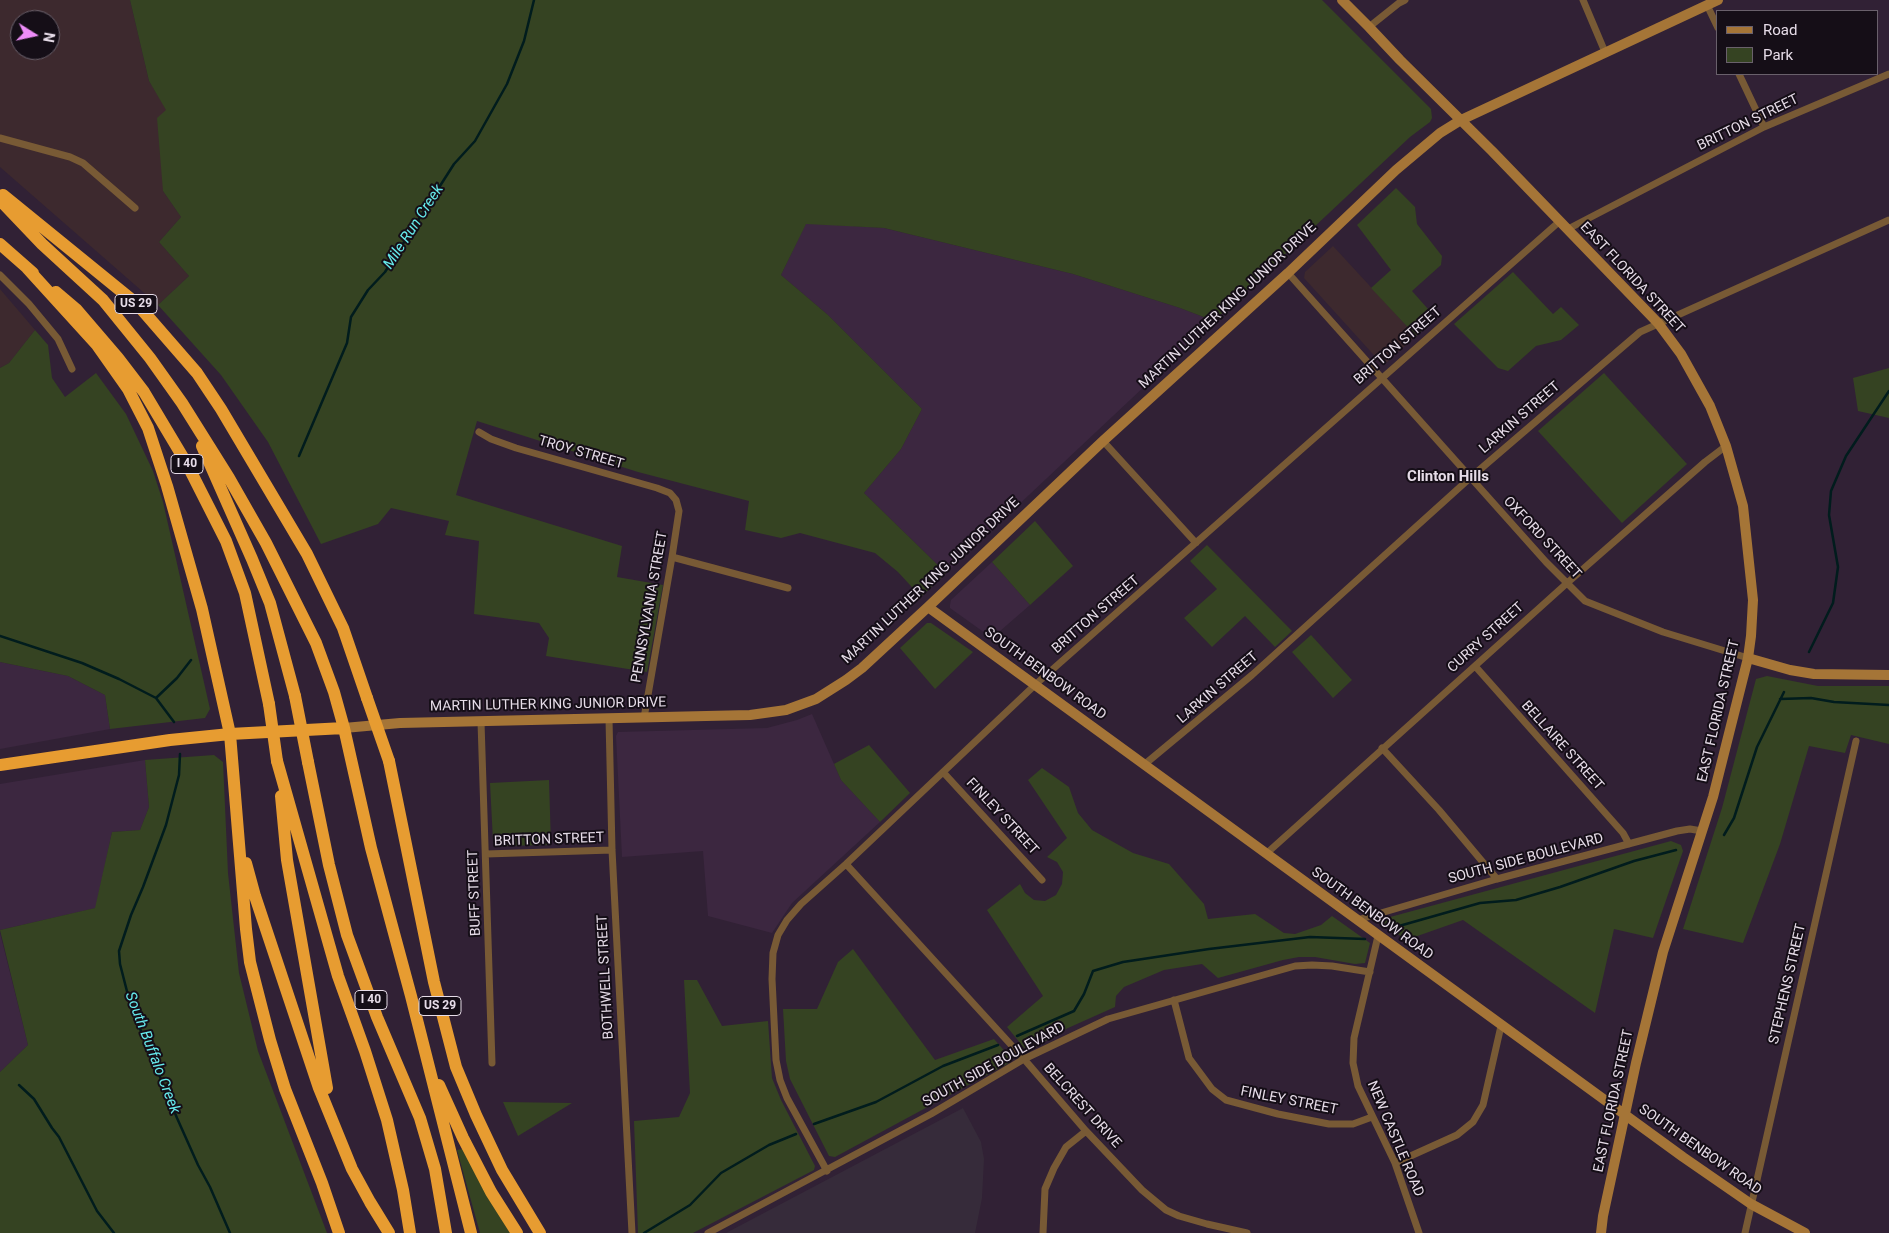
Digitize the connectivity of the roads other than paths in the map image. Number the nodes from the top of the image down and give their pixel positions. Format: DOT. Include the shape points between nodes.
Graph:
graph roads {
  1 [pos="1342,0"];
  2 [pos="1405,0"];
  3 [pos="1583,0"];
  4 [pos="1718,0"];
  5 [pos="1707,5"];
  6 [pos="1716,24"];
  7 [pos="1369,27"];
  8 [pos="1605,52"];
  9 [pos="1889,74"];
  10 [pos="1739,75"];
  11 [pos="1461,120"];
  12 [pos="1764,127"];
  13 [pos="0,138"];
  14 [pos="0,193"];
  15 [pos="0,200"];
  16 [pos="135,208"];
  17 [pos="1889,220"];
  18 [pos="1560,221"];
  19 [pos="1568,229"];
  20 [pos="0,244"];
  21 [pos="27,268"];
  22 [pos="1288,272"];
  23 [pos="0,275"];
  24 [pos="1658,323"];
  25 [pos="72,369"];
  26 [pos="1381,377"];
  27 [pos="182,403"];
  28 [pos="479,432"];
  29 [pos="1103,441"];
  30 [pos="1726,446"];
  31 [pos="1470,478"];
  32 [pos="676,500"];
  33 [pos="1196,543"];
  34 [pos="672,557"];
  35 [pos="1566,584"];
  36 [pos="788,588"];
  37 [pos="928,607"];
  38 [pos="1748,658"];
  39 [pos="1475,666"];
  40 [pos="1889,675"];
  41 [pos="1036,684"];
  42 [pos="644,718"];
  43 [pos="609,720"];
  44 [pos="481,722"];
  45 [pos="344,728"];
  46 [pos="230,734"];
  47 [pos="1856,741"];
  48 [pos="1382,748"];
  49 [pos="277,761"];
  50 [pos="1145,764"];
  51 [pos="0,765"];
  52 [pos="942,772"];
  53 [pos="1702,831"];
  54 [pos="238,834"];
  55 [pos="1629,844"];
  56 [pos="612,850"];
  57 [pos="1266,853"];
  58 [pos="486,854"];
  59 [pos="846,864"];
  60 [pos="1497,879"];
  61 [pos="1042,880"];
  62 [pos="1357,920"];
  63 [pos="1378,936"];
  64 [pos="1370,972"];
  65 [pos="411,996"];
  66 [pos="1174,1000"];
  67 [pos="1501,1026"];
  68 [pos="1024,1059"];
  69 [pos="492,1063"];
  70 [pos="1625,1115"];
  71 [pos="1372,1118"];
  72 [pos="336,1129"];
  73 [pos="1086,1130"];
  74 [pos="1395,1163"];
  75 [pos="827,1171"];
  76 [pos="1751,1204"];
  77 [pos="409,1229"];
  78 [pos="339,1233"];
  79 [pos="389,1233"];
  80 [pos="446,1233"];
  81 [pos="471,1233"];
  82 [pos="517,1233"];
  83 [pos="540,1233"];
  84 [pos="632,1233"];
  85 [pos="708,1233"];
  86 [pos="1043,1233"];
  87 [pos="1247,1233"];
  88 [pos="1419,1233"];
  89 [pos="1602,1233"];
  90 [pos="1745,1233"];
  91 [pos="1805,1233"];
  1 -- 7 [label="main road, EAST FLORIDA STREET"];
  2 -- 7 [label="street"];
  3 -- 8 [label="street"];
  4 -- 5 [label="main road, MARTIN LUTHER KING JUNIOR DRIVE"];
  5 -- 6 [label="street"];
  5 -- 8 [label="main road, MARTIN LUTHER KING JUNIOR DRIVE"];
  7 -- 11 [label="main road, EAST FLORIDA STREET"];
  8 -- 11 [label="main road, MARTIN LUTHER KING JUNIOR DRIVE"];
  9 -- 12 [label="street, BRITTON STREET"];
  10 -- 12 [label="street"];
  11 -- 18 [label="main road, EAST FLORIDA STREET"];
  11 -- 22 [label="main road, MARTIN LUTHER KING JUNIOR DRIVE" via="1396,170"];
  12 -- 19 [label="street, BRITTON STREET"];
  13 -- 16 [label="street" via="83,163"];
  14 -- 83 [label="highway, US 29, bridge" via="137,304 197,373 264,478 307,554 343,628 388,761 434,982 456,1066 502,1170"];
  15 -- 27 [label="highway, I 40" via="103,300"];
  17 -- 24 [label="street, LARKIN STREET"];
  18 -- 19 [label="main road, EAST FLORIDA STREET"];
  18 -- 26 [label="street, BRITTON STREET"];
  19 -- 24 [label="main road, EAST FLORIDA STREET"];
  20 -- 21 [label="highway, I 40"];
  21 -- 46 [label="highway" via="97,345 128,389 148,428 202,609"];
  21 -- 49 [label="highway, I 40, bridge" via="90,324 144,392 187,464 226,541 246,593"];
  22 -- 26 [label="street, OXFORD STREET"];
  22 -- 29 [label="main road, MARTIN LUTHER KING JUNIOR DRIVE"];
  23 -- 25 [label="street" via="58,339"];
  24 -- 30 [label="main road, EAST FLORIDA STREET" via="1697,379"];
  24 -- 31 [label="street, LARKIN STREET" via="1617,350"];
  26 -- 31 [label="street, OXFORD STREET"];
  26 -- 33 [label="street, BRITTON STREET"];
  27 -- 45 [label="highway" via="238,494 316,643"];
  27 -- 80 [label="highway, I 40, bridge" via="270,603 295,696 346,935 420,1118 435,1169"];
  28 -- 32 [label="street, TROY STREET" via="516,448 657,488 670,493"];
  29 -- 33 [label="street"];
  29 -- 37 [label="main road, MARTIN LUTHER KING JUNIOR DRIVE"];
  30 -- 35 [label="street, CURRY STREET"];
  30 -- 38 [label="main road, EAST FLORIDA STREET" via="1742,506 1750,571 1752,620"];
  31 -- 35 [label="street, OXFORD STREET"];
  31 -- 50 [label="street, LARKIN STREET" via="1252,675"];
  32 -- 34 [label="street, PENNSYLVANIA STREET" via="679,511"];
  33 -- 41 [label="street, BRITTON STREET"];
  34 -- 36 [label="street"];
  34 -- 42 [label="street, PENNSYLVANIA STREET"];
  35 -- 38 [label="street, OXFORD STREET" via="1585,600 1606,610 1663,632"];
  35 -- 39 [label="street, CURRY STREET"];
  37 -- 41 [label="main road, SOUTH BENBOW ROAD"];
  37 -- 42 [label="main road, MARTIN LUTHER KING JUNIOR DRIVE" via="846,680 816,699 769,714"];
  38 -- 40 [label="main road" via="1814,674"];
  38 -- 53 [label="main road, EAST FLORIDA STREET"];
  39 -- 48 [label="street, CURRY STREET"];
  39 -- 55 [label="street, BELLAIRE STREET" via="1623,833"];
  41 -- 50 [label="main road, SOUTH BENBOW ROAD"];
  41 -- 52 [label="street, BRITTON STREET"];
  42 -- 43 [label="main road, MARTIN LUTHER KING JUNIOR DRIVE"];
  43 -- 44 [label="main road, MARTIN LUTHER KING JUNIOR DRIVE"];
  43 -- 56 [label="street, BOTHWELL STREET"];
  44 -- 45 [label="main road, MARTIN LUTHER KING JUNIOR DRIVE" via="400,723"];
  44 -- 58 [label="street, BUFF STREET"];
  45 -- 46 [label="highway, MARTIN LUTHER KING JUNIOR DRIVE"];
  45 -- 65 [label="highway" via="371,848"];
  46 -- 51 [label="highway, MARTIN LUTHER KING JUNIOR DRIVE"];
  46 -- 54 [label="highway"];
  47 -- 76 [label="street, STEPHENS STREET"];
  48 -- 57 [label="street, CURRY STREET"];
  48 -- 60 [label="street"];
  49 -- 72 [label="highway" via="287,860 324,1078"];
  49 -- 77 [label="highway, I 40" via="338,976 387,1120"];
  50 -- 57 [label="main road, SOUTH BENBOW ROAD"];
  52 -- 59 [label="street, BRITTON STREET"];
  52 -- 61 [label="street, FINLEY STREET"];
  53 -- 55 [label="street, SOUTH SIDE BOULEVARD" via="1677,831"];
  53 -- 70 [label="main road, EAST FLORIDA STREET" via="1663,952"];
  54 -- 72 [label="highway" via="255,896 319,1088"];
  54 -- 78 [label="highway" via="250,962 260,1004 285,1089"];
  55 -- 60 [label="street, SOUTH SIDE BOULEVARD"];
  56 -- 58 [label="street, BRITTON STREET"];
  56 -- 84 [label="street, BOTHWELL STREET"];
  57 -- 62 [label="main road, SOUTH BENBOW ROAD"];
  58 -- 69 [label="street, BUFF STREET"];
  59 -- 68 [label="street, BELCREST DRIVE"];
  59 -- 75 [label="street, BRITTON STREET" via="787,920 773,953 776,1060 780,1080"];
  60 -- 62 [label="street, SOUTH SIDE BOULEVARD"];
  62 -- 63 [label="main road, SOUTH BENBOW ROAD"];
  63 -- 64 [label="street, NEW CASTLE ROAD"];
  63 -- 67 [label="main road, SOUTH BENBOW ROAD"];
  64 -- 66 [label="street, SOUTH SIDE BOULEVARD" via="1332,966 1295,966"];
  64 -- 71 [label="street, NEW CASTLE ROAD" via="1354,1038 1353,1063 1358,1086"];
  65 -- 81 [label="highway"];
  65 -- 82 [label="highway" via="438,1084 487,1184"];
  66 -- 68 [label="street, SOUTH SIDE BOULEVARD" via="1108,1019"];
  66 -- 71 [label="street, FINLEY STREET" via="1189,1058 1212,1089 1226,1100 1329,1124 1352,1124"];
  67 -- 70 [label="main road, SOUTH BENBOW ROAD"];
  67 -- 74 [label="street" via="1482,1105 1473,1122 1457,1135"];
  68 -- 73 [label="street, BELCREST DRIVE"];
  68 -- 75 [label="street, SOUTH SIDE BOULEVARD"];
  70 -- 76 [label="main road, SOUTH BENBOW ROAD"];
  70 -- 89 [label="main road, EAST FLORIDA STREET"];
  71 -- 74 [label="street, NEW CASTLE ROAD"];
  72 -- 79 [label="highway" via="352,1169"];
  73 -- 86 [label="street" via="1066,1147 1045,1189"];
  73 -- 87 [label="street, BELCREST DRIVE" via="1142,1190 1166,1210"];
  74 -- 88 [label="street, NEW CASTLE ROAD"];
  75 -- 85 [label="street, SOUTH SIDE BOULEVARD"];
  76 -- 90 [label="street, STEPHENS STREET"];
  76 -- 91 [label="main road, SOUTH BENBOW ROAD"];
}
